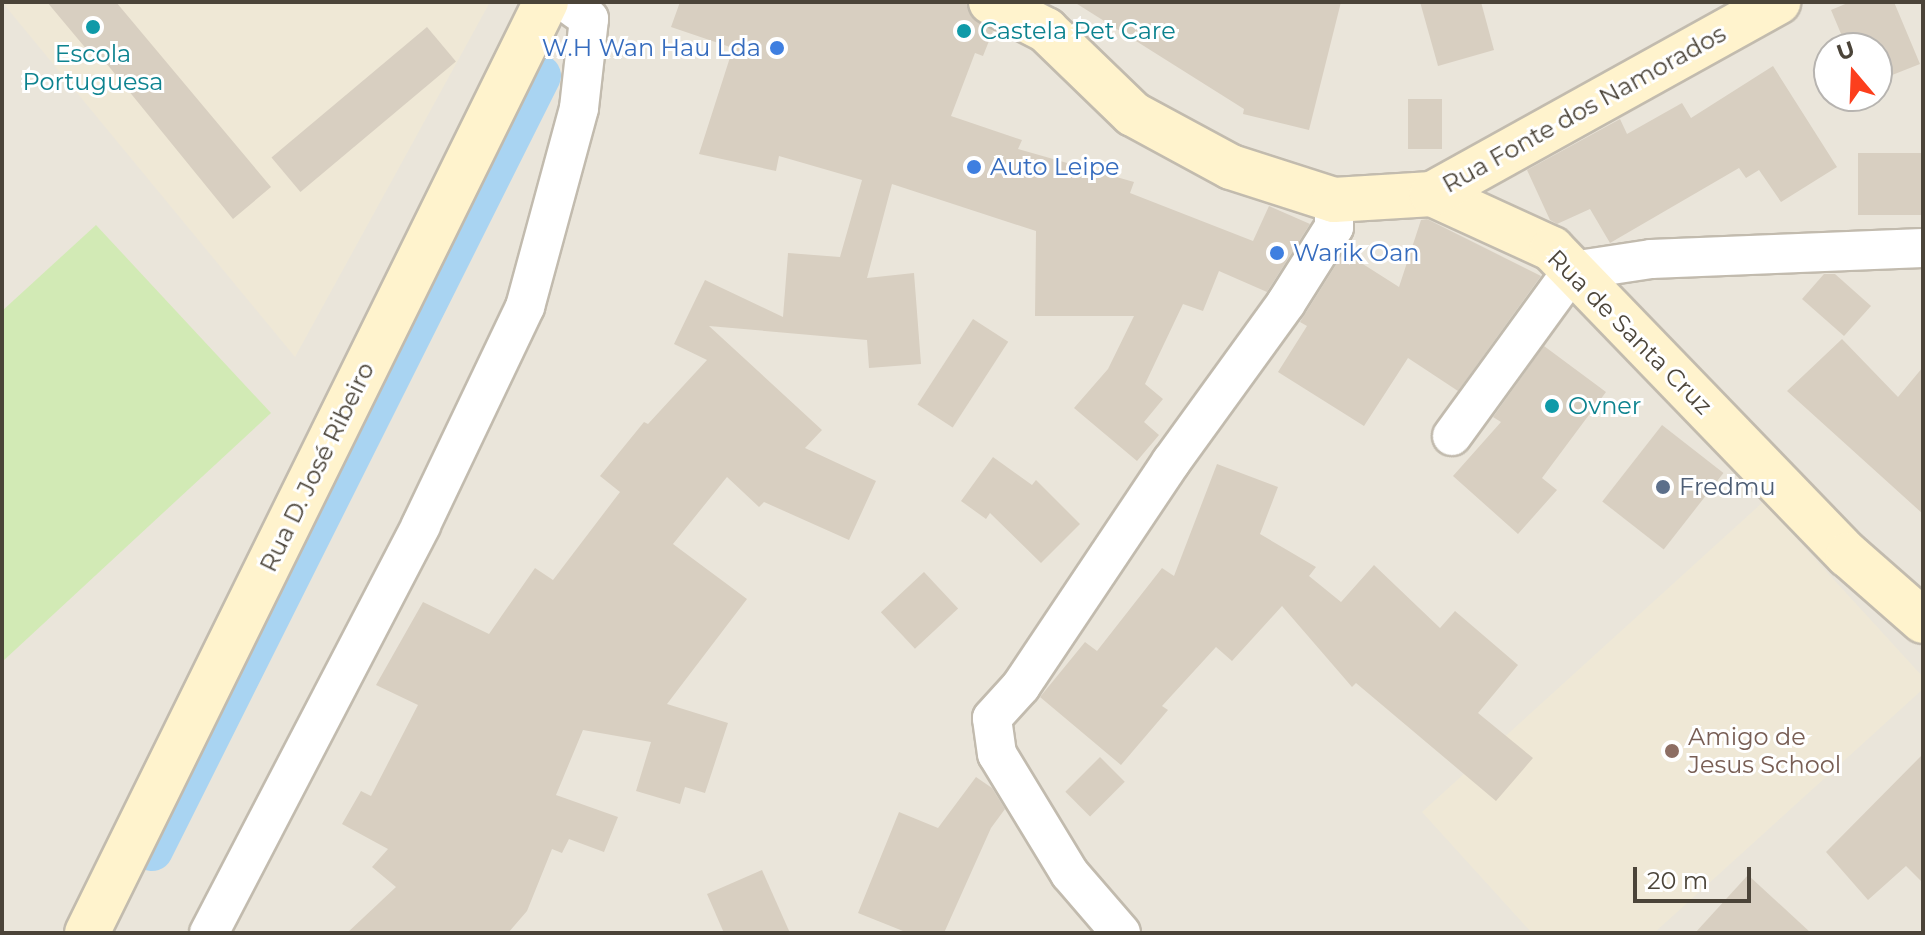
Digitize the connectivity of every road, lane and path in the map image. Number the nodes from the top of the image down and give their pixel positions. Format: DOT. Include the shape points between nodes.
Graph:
graph roads {
  1 [pos="546,2"];
  2 [pos="566,2"];
  3 [pos="991,2"];
  4 [pos="1778,2"];
  5 [pos="1432,194"];
  6 [pos="1334,200"];
  7 [pos="1923,248"];
  8 [pos="1572,271"];
  9 [pos="1452,436"];
  10 [pos="1923,621"];
  11 [pos="87,933"];
  12 [pos="209,933"];
  13 [pos="1121,933"];
  1 -- 11 [label="street, Rua D. José Ribeiro"];
  2 -- 12 [label="street" via="589,19 579,108 525,307 421,525"];
  3 -- 6 [label="street, Rua de Santa Cruz" via="1046,30 1133,114 1231,167"];
  4 -- 5 [label="street, Rua Fonte dos Namorados"];
  5 -- 6 [label="street, Rua de Santa Cruz"];
  5 -- 8 [label="street, Rua de Santa Cruz" via="1552,249"];
  6 -- 13 [label="street" via="1334,227 1286,303 1171,462 1021,686 992,718 997,754 1070,874"];
  7 -- 8 [label="street" via="1651,259"];
  8 -- 9 [label="street"];
  8 -- 10 [label="street, Rua de Santa Cruz" via="1848,555"];
}
